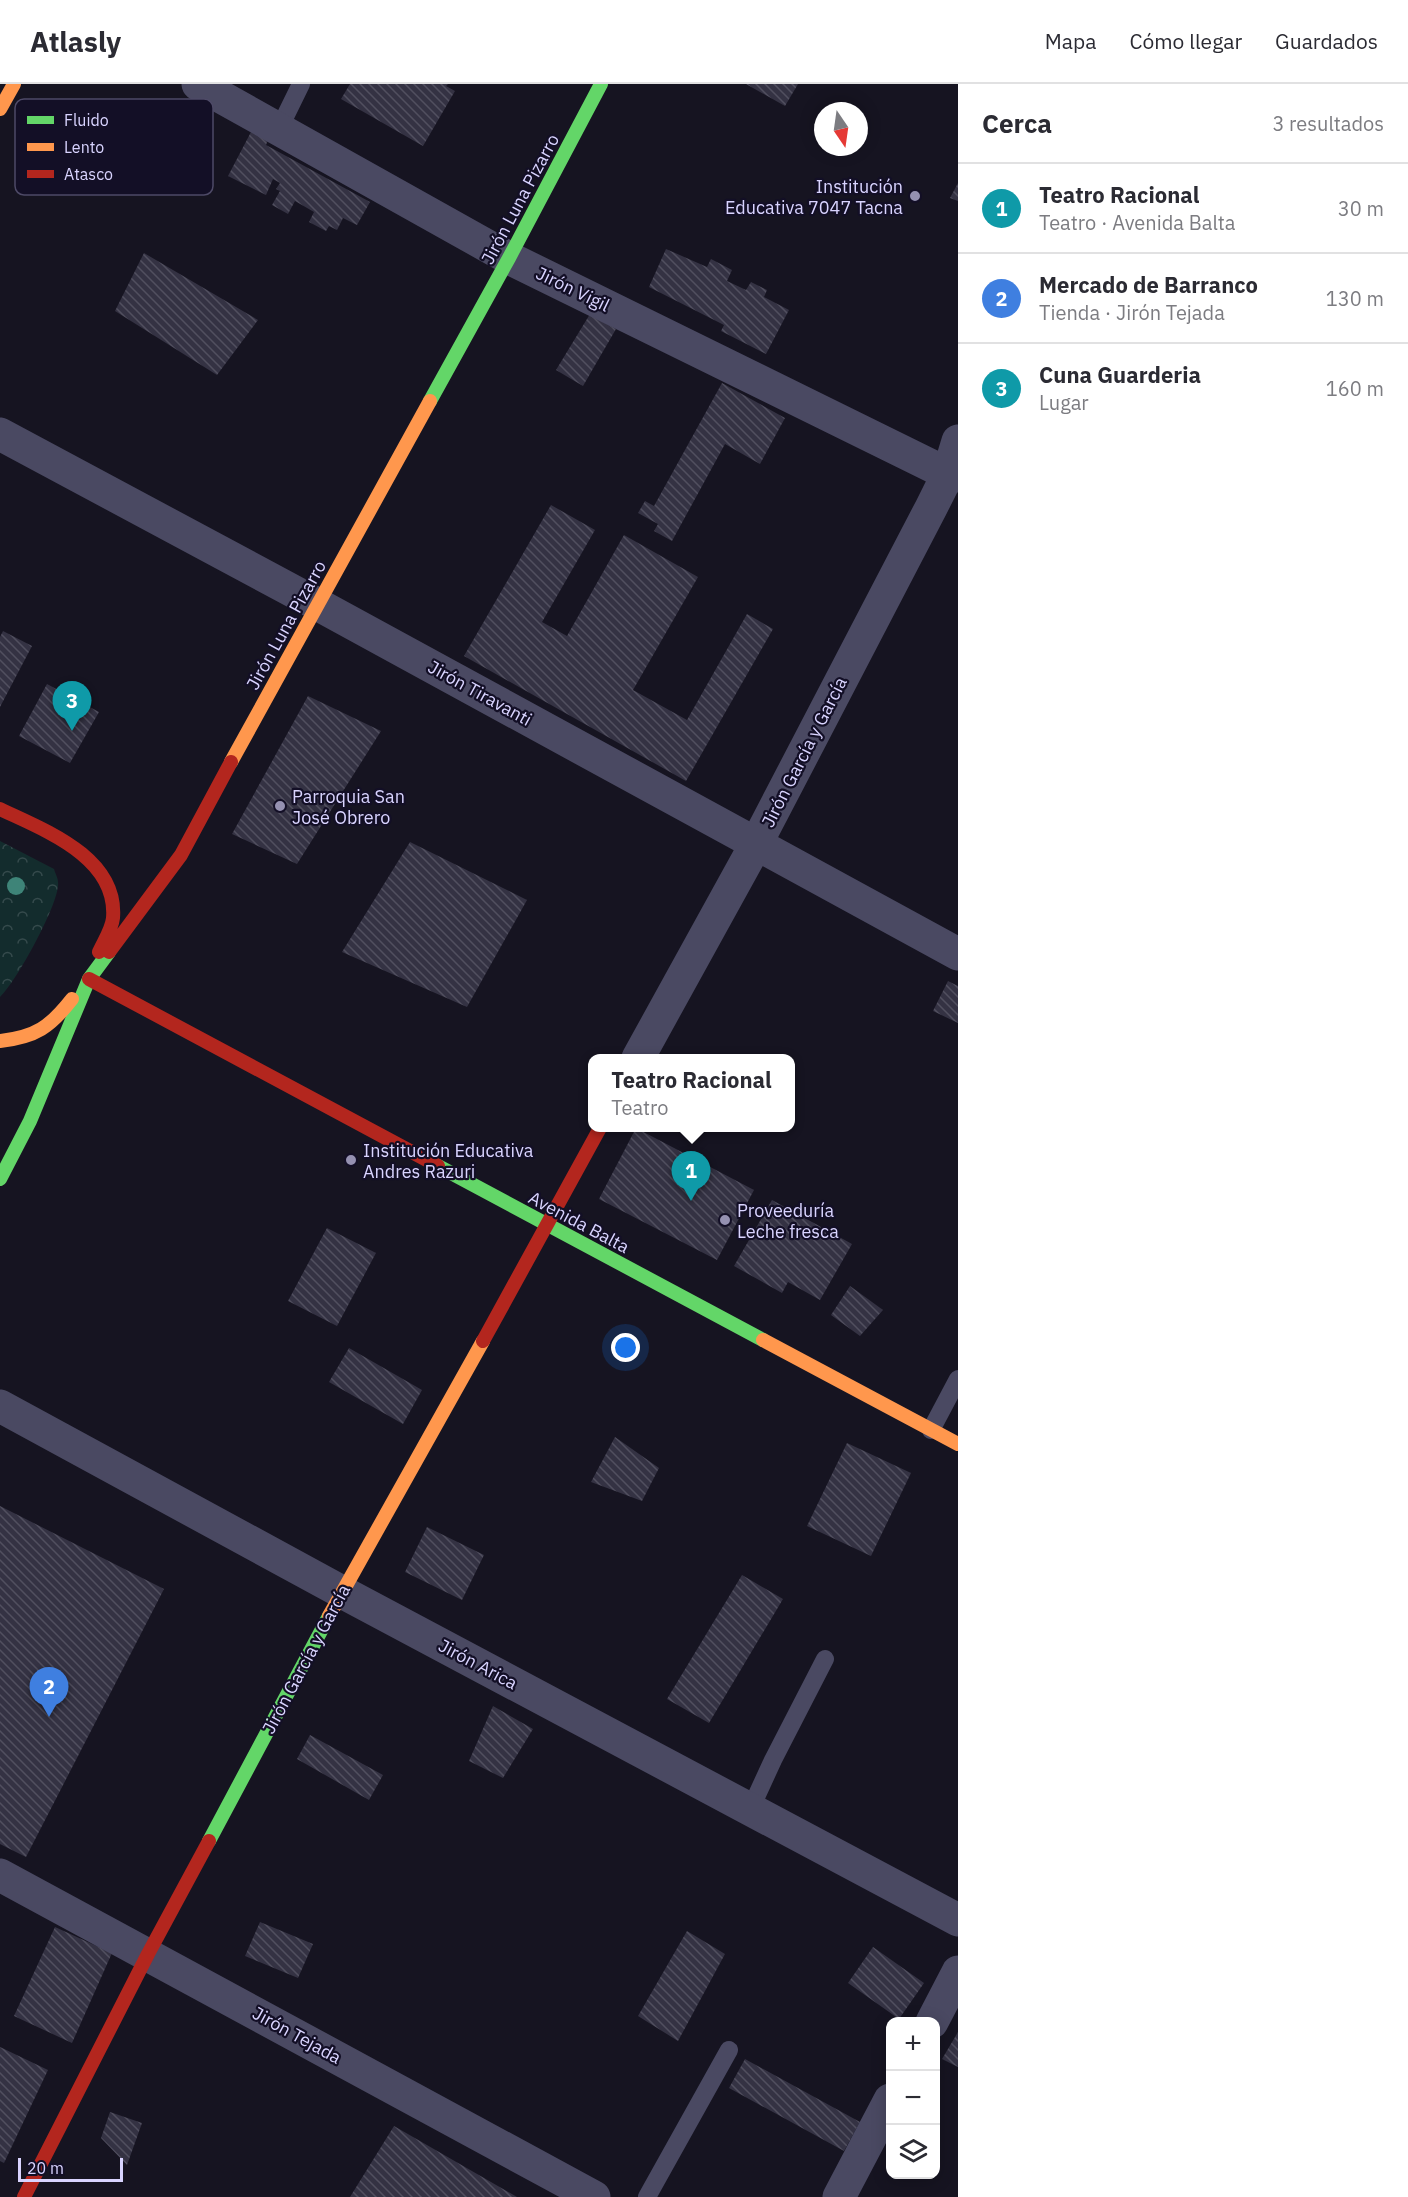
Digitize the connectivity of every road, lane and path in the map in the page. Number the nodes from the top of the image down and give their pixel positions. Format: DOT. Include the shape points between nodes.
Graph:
graph roads {
  1 [pos="14,84"];
  2 [pos="198,84"];
  3 [pos="301,84"];
  4 [pos="601,84"];
  5 [pos="0,110"];
  6 [pos="279,129"];
  7 [pos="509,258"];
  8 [pos="0,434"];
  9 [pos="958,441"];
  10 [pos="953,475"];
  11 [pos="317,604"];
  12 [pos="0,809"];
  13 [pos="756,844"];
  14 [pos="958,954"];
  15 [pos="88,980"];
  16 [pos="0,1041"];
  17 [pos="641,1054"];
  18 [pos="598,1132"];
  19 [pos="0,1179"];
  20 [pos="548,1226"];
  21 [pos="958,1379"];
  22 [pos="0,1406"];
  23 [pos="931,1430"];
  24 [pos="958,1444"];
  25 [pos="342,1592"];
  26 [pos="825,1659"];
  27 [pos="750,1810"];
  28 [pos="0,1875"];
  29 [pos="958,1920"];
  30 [pos="148,1954"];
  31 [pos="958,1972"];
  32 [pos="935,2017"];
  33 [pos="729,2050"];
  34 [pos="886,2109"];
  35 [pos="24,2197"];
  36 [pos="594,2197"];
  37 [pos="647,2197"];
  38 [pos="839,2197"];
  1 -- 5 [label="street"];
  2 -- 6 [label="street, Jirón Vigil"];
  3 -- 6 [label="lane"];
  4 -- 7 [label="street, Jirón Luna Pizarro"];
  6 -- 7 [label="street, Jirón Vigil"];
  7 -- 10 [label="street, Jirón Vigil"];
  7 -- 11 [label="street, Jirón Luna Pizarro"];
  8 -- 11 [label="street, Jirón Tiravanti"];
  9 -- 10 [label="street, Jirón García y García"];
  10 -- 13 [label="street, Jirón García y García"];
  11 -- 13 [label="street, Jirón Tiravanti"];
  11 -- 15 [label="street, Jirón Luna Pizarro" via="181,855"];
  12 -- 15 [label="street" via="74,846 102,874 110,892 113,918"];
  13 -- 14 [label="street, Jirón Tiravanti"];
  13 -- 17 [label="street, Jirón García y García"];
  15 -- 16 [label="street" via="53,1024 23,1039"];
  15 -- 19 [label="street, Jirón Luna Pizarro" via="30,1121"];
  15 -- 20 [label="street, Avenida Balta"];
  18 -- 20 [label="street, Jirón García y García"];
  20 -- 23 [label="street, Avenida Balta"];
  20 -- 25 [label="street, Jirón García y García"];
  21 -- 23 [label="lane"];
  22 -- 25 [label="street, Jirón Arica"];
  23 -- 24 [label="street, Avenida Balta"];
  25 -- 27 [label="street, Jirón Arica"];
  25 -- 30 [label="street, Jirón García y García"];
  26 -- 27 [label="lane"];
  27 -- 29 [label="street, Jirón Arica"];
  28 -- 30 [label="street, Jirón Tejada"];
  30 -- 35 [label="street, Jirón García y García"];
  30 -- 36 [label="street, Jirón Tejada"];
  31 -- 32 [label="street"];
  33 -- 37 [label="lane"];
  34 -- 38 [label="street"];
}
